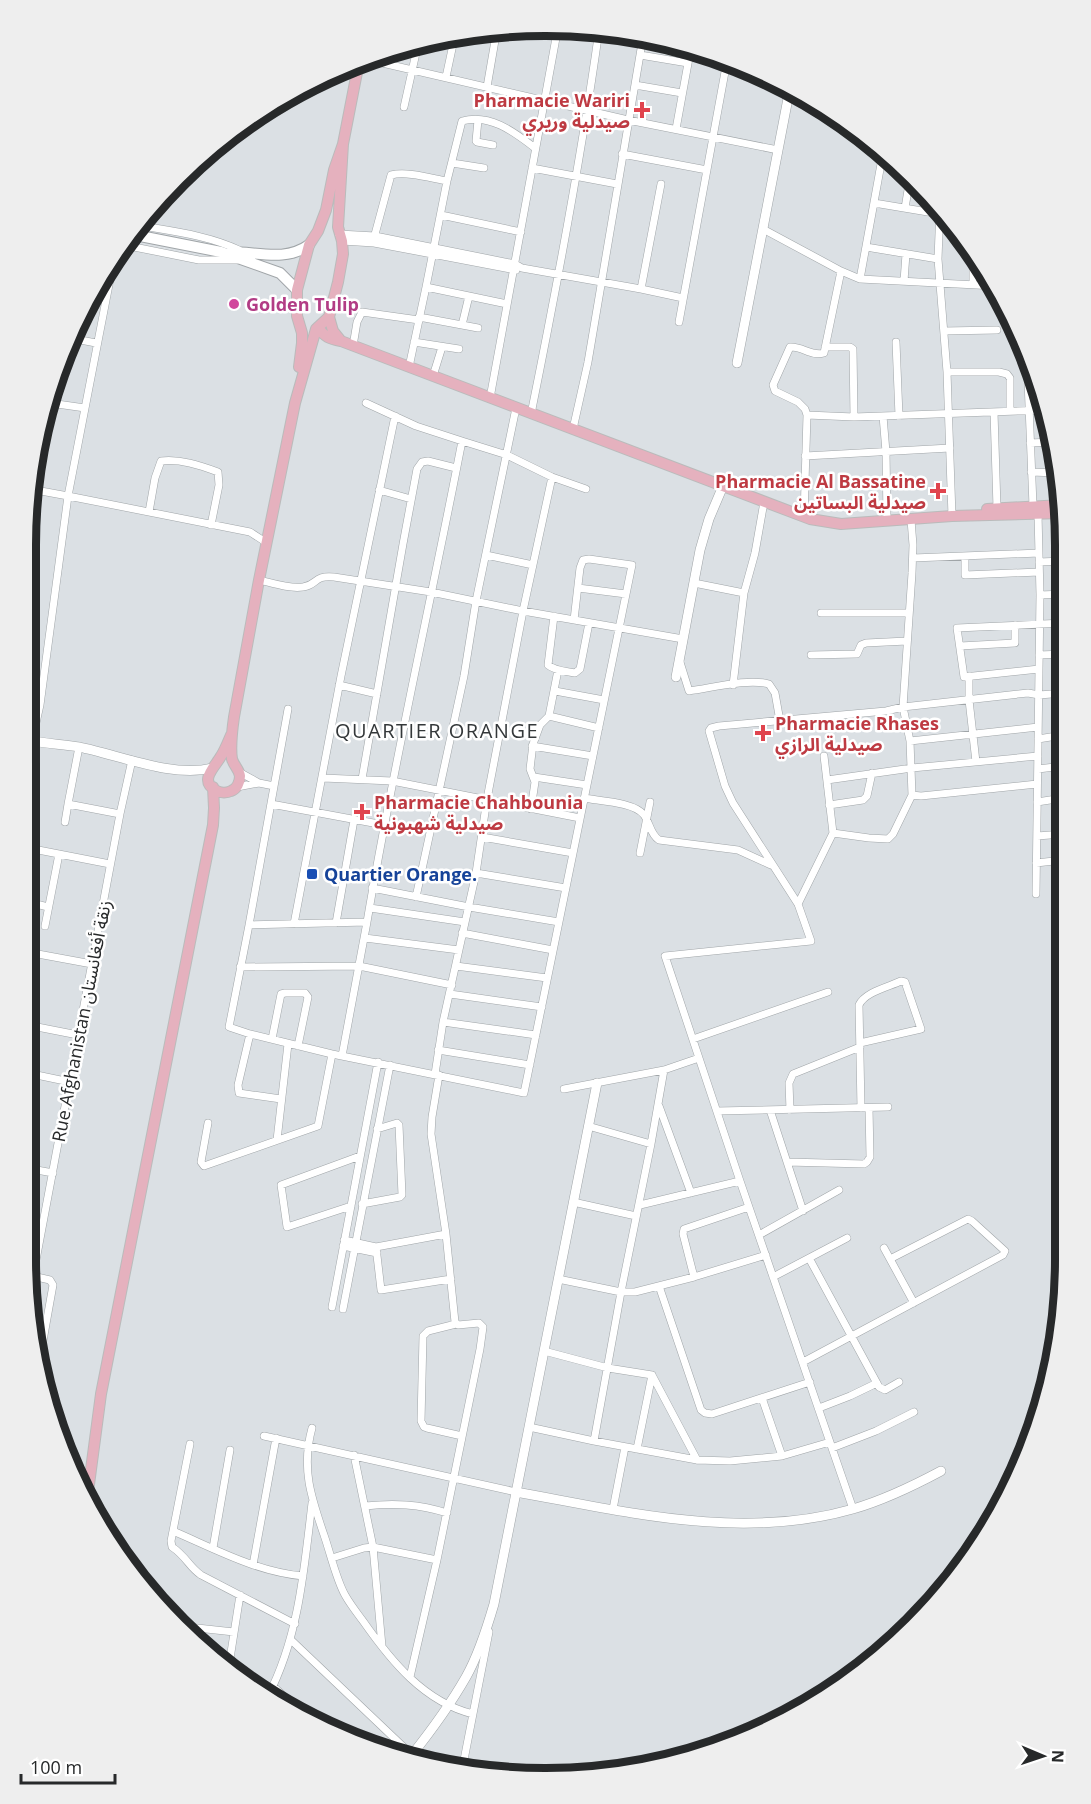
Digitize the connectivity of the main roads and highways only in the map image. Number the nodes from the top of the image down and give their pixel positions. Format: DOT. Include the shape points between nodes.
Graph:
graph roads {
  1 [pos="357,73"];
  2 [pos="343,144"];
  3 [pos="318,231"];
  4 [pos="140,236"];
  5 [pos="340,236"];
  6 [pos="309,245"];
  7 [pos="244,256"];
  8 [pos="297,290"];
  9 [pos="328,317"];
  10 [pos="300,323"];
  11 [pos="317,328"];
  12 [pos="341,341"];
  13 [pos="295,403"];
  14 [pos="1054,507"];
  15 [pos="1035,510"];
  16 [pos="1054,512"];
  17 [pos="952,514"];
  18 [pos="807,518"];
  19 [pos="231,735"];
  20 [pos="214,766"];
  21 [pos="236,769"];
  22 [pos="211,784"];
  23 [pos="233,789"];
  24 [pos="214,819"];
  25 [pos="89,1484"];
  1 -- 2 [label="main road"];
  2 -- 3 [label="main road"];
  2 -- 5 [label="main road"];
  3 -- 5 [label="main road"];
  3 -- 6 [label="main road"];
  4 -- 7 [label="main road" via="197,242"];
  5 -- 9 [label="main road" via="338,282"];
  6 -- 7 [label="main road" via="284,256"];
  6 -- 8 [label="main road"];
  7 -- 8 [label="main road" via="280,273"];
  8 -- 10 [label="main road"];
  9 -- 11 [label="main road"];
  9 -- 12 [label="main road"];
  10 -- 11 [label="main road"];
  10 -- 13 [label="main road" via="302,343"];
  11 -- 12 [label="main road" via="327,337"];
  11 -- 13 [label="main road"];
  12 -- 18 [label="main road"];
  13 -- 19 [label="main road"];
  14 -- 15 [label="main road"];
  15 -- 16 [label="main road"];
  15 -- 17 [label="main road"];
  15 -- 17 [label="main road" via="998,508"];
  17 -- 18 [label="main road"];
  17 -- 18 [label="main road" via="841,524"];
  19 -- 20 [label="main road"];
  19 -- 21 [label="main road"];
  20 -- 21 [label="main road" via="224,762"];
  20 -- 22 [label="main road" via="209,774"];
  21 -- 23 [label="main road" via="240,779"];
  22 -- 23 [label="main road" via="222,793"];
  22 -- 24 [label="main road"];
  23 -- 24 [label="main road"];
  24 -- 25 [label="main road" via="101,1394"];
}
